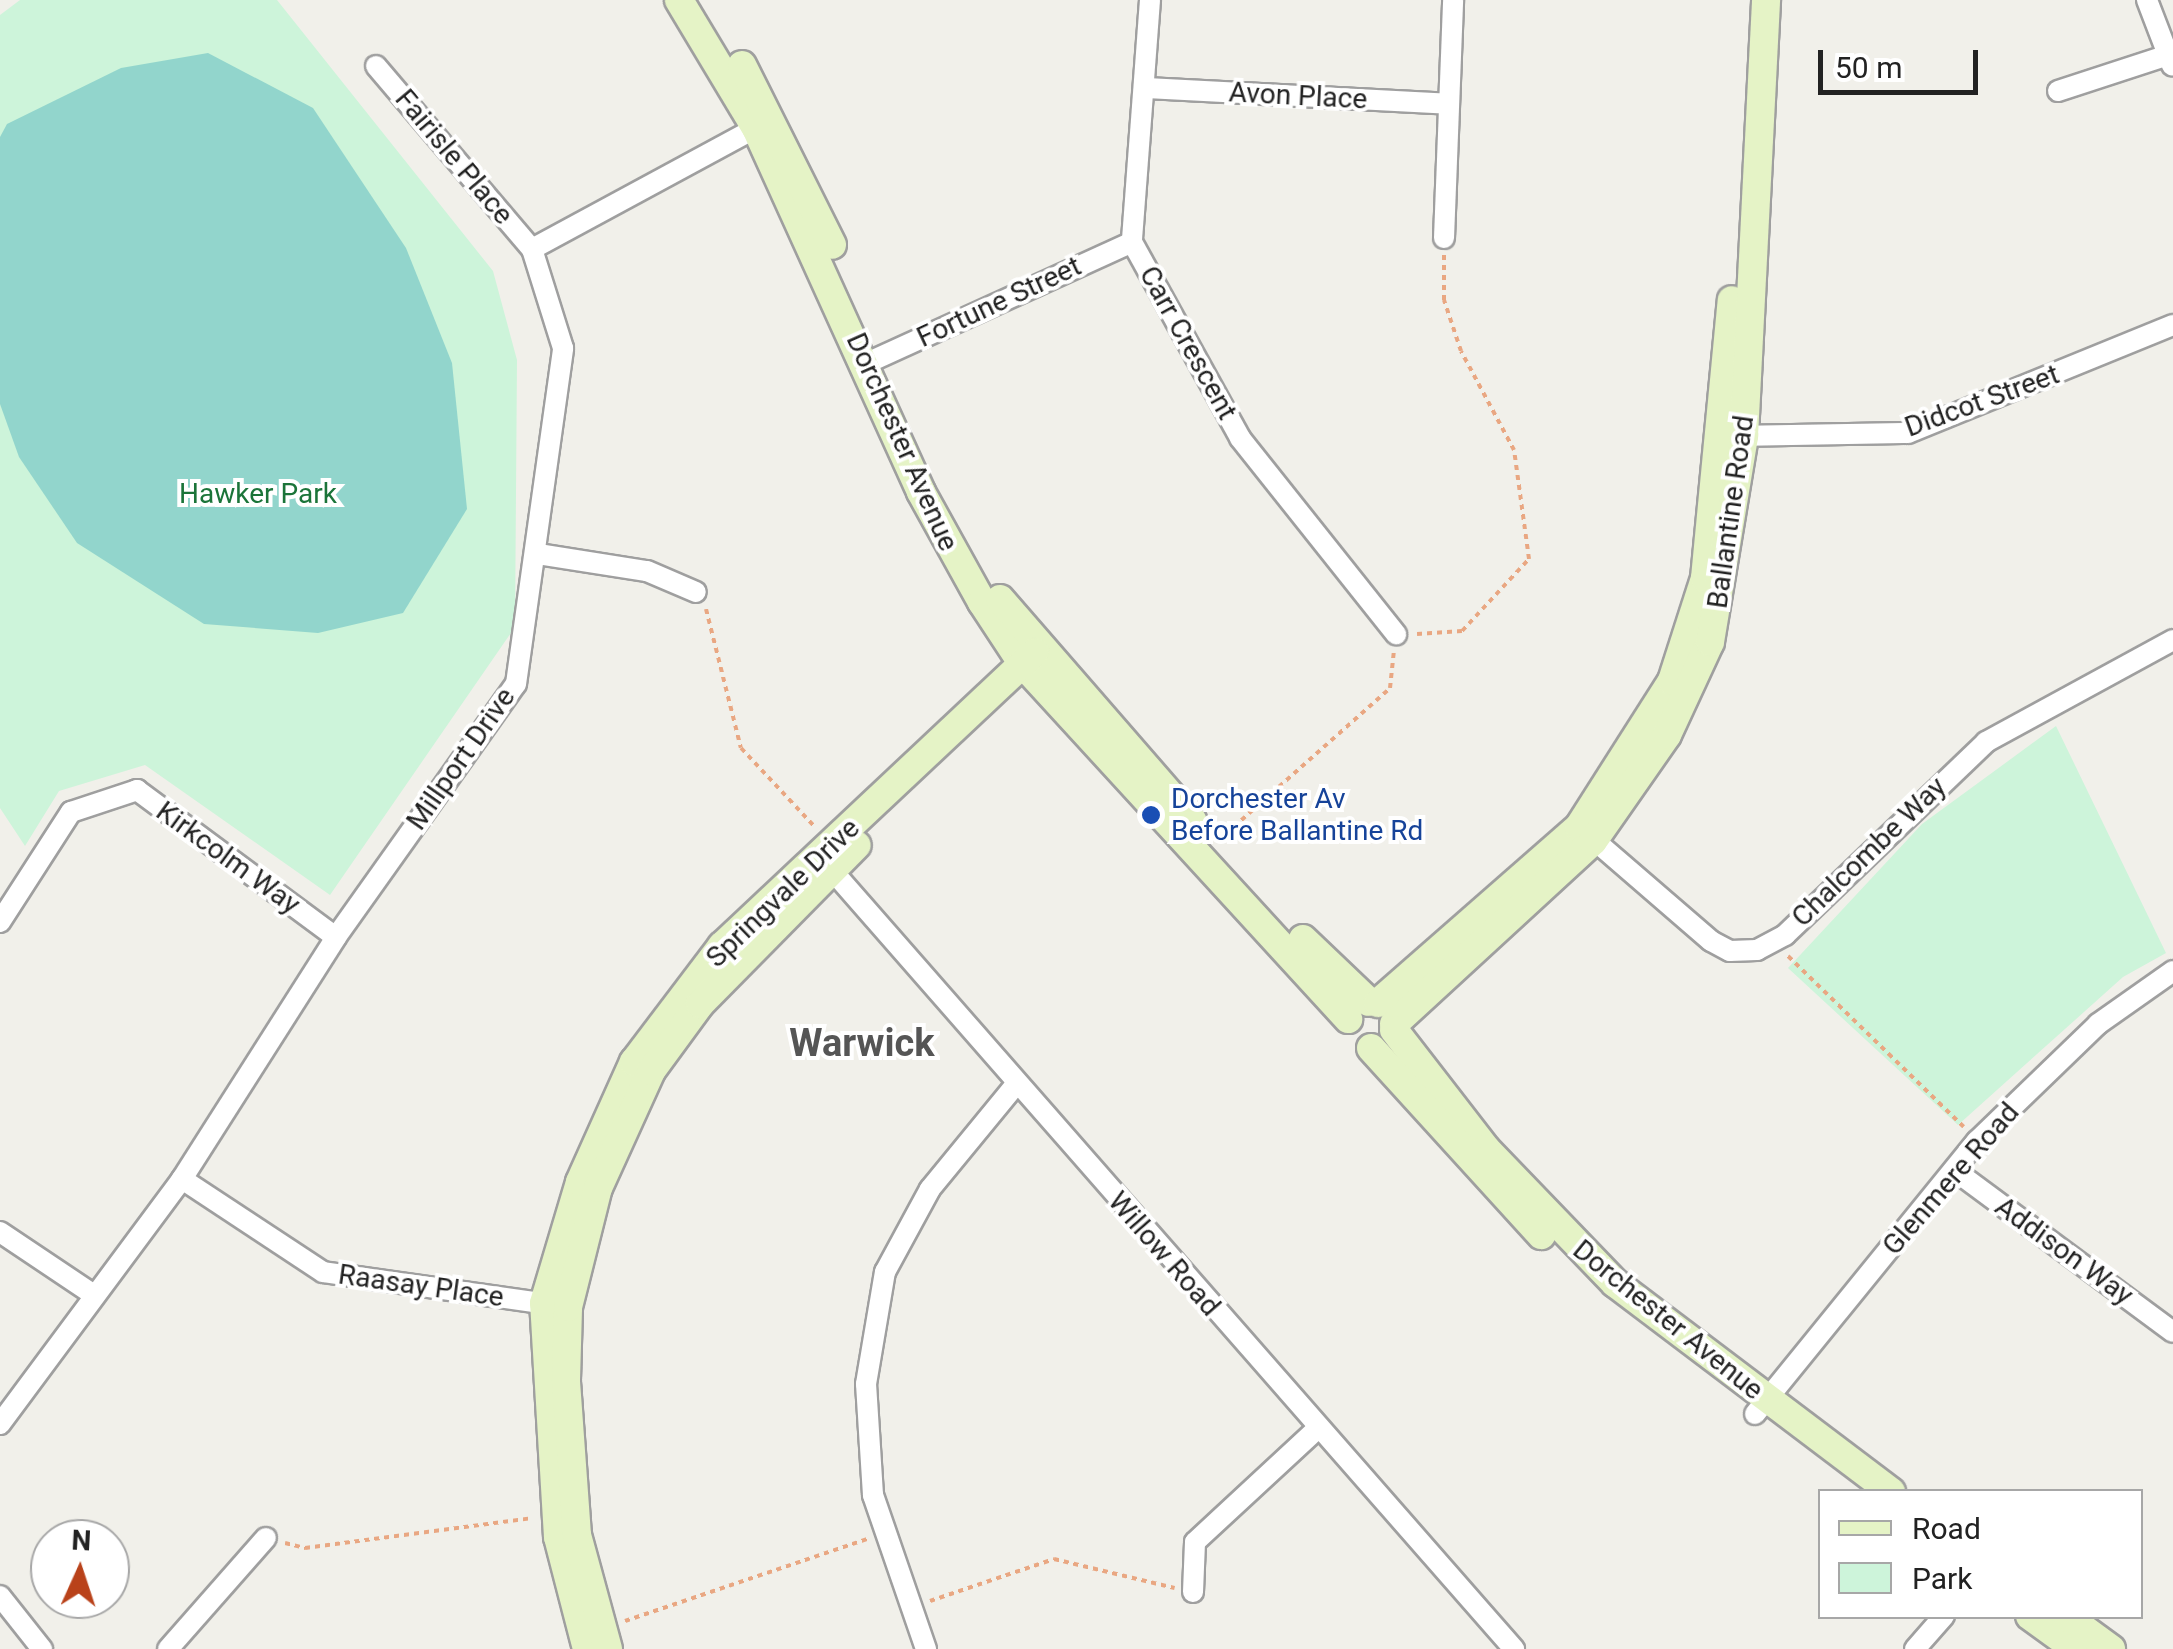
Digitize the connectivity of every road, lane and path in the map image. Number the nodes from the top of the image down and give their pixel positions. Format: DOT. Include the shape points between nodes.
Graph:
graph roads {
  1 [pos="679,0"];
  2 [pos="701,0"];
  3 [pos="1150,0"];
  4 [pos="1453,0"];
  5 [pos="1748,0"];
  6 [pos="1766,0"];
  7 [pos="2148,0"];
  8 [pos="2171,61"];
  9 [pos="376,66"];
  10 [pos="1147,88"];
  11 [pos="2058,91"];
  12 [pos="1448,104"];
  13 [pos="765,123"];
  14 [pos="1444,238"];
  15 [pos="1132,242"];
  16 [pos="532,249"];
  17 [pos="2173,325"];
  18 [pos="875,359"];
  19 [pos="1734,436"];
  20 [pos="538,554"];
  21 [pos="696,592"];
  22 [pos="1396,634"];
  23 [pos="2173,640"];
  24 [pos="1037,663"];
  25 [pos="1586,834"];
  26 [pos="1214,845"];
  27 [pos="827,856"];
  28 [pos="0,922"];
  29 [pos="336,937"];
  30 [pos="1773,944"];
  31 [pos="2173,971"];
  32 [pos="1377,1015"];
  33 [pos="1016,1083"];
  34 [pos="1978,1140"];
  35 [pos="1954,1170"];
  36 [pos="182,1178"];
  37 [pos="0,1232"];
  38 [pos="90,1294"];
  39 [pos="556,1305"];
  40 [pos="2173,1332"];
  41 [pos="1760,1407"];
  42 [pos="0,1424"];
  43 [pos="1316,1430"];
  44 [pos="1858,1489"];
  45 [pos="1886,1489"];
  46 [pos="556,1515"];
  47 [pos="886,1532"];
  48 [pos="266,1538"];
  49 [pos="1193,1592"];
  50 [pos="0,1596"];
  51 [pos="911,1607"];
  52 [pos="1927,1619"];
  53 [pos="1941,1619"];
  54 [pos="2034,1619"];
  55 [pos="2070,1619"];
  56 [pos="598,1642"];
  57 [pos="42,1649"];
  58 [pos="168,1649"];
  59 [pos="926,1649"];
  60 [pos="1514,1649"];
  61 [pos="1913,1649"];
  62 [pos="2076,1649"];
  63 [pos="2111,1649"];
  1 -- 13 [label="main road, Dorchester Avenue"];
  2 -- 13 [label="main road, Dorchester Avenue"];
  3 -- 10 [label="street, Carr Crescent"];
  4 -- 12 [label="street"];
  5 -- 19 [label="main road, Ballantine Road"];
  6 -- 19 [label="main road, Ballantine Road"];
  7 -- 8 [label="street"];
  8 -- 11 [label="street"];
  9 -- 16 [label="street, Fairisle Place"];
  10 -- 12 [label="street, Avon Place"];
  10 -- 15 [label="street, Carr Crescent"];
  12 -- 14 [label="street"];
  13 -- 16 [label="street"];
  13 -- 18 [label="main road, Dorchester Avenue"];
  14 -- 22 [label="path" via="1444,300 1461,351 1514,450 1529,559 1462,631"];
  15 -- 18 [label="street, Fortune Street"];
  15 -- 22 [label="street, Carr Crescent" via="1240,438"];
  16 -- 20 [label="street, Millport Drive" via="563,348"];
  17 -- 19 [label="street, Didcot Street" via="1908,433"];
  18 -- 24 [label="main road, Dorchester Avenue" via="950,552"];
  19 -- 25 [label="main road, Ballantine Road" via="1690,635 1648,728"];
  20 -- 21 [label="street" via="648,571"];
  20 -- 29 [label="street, Millport Drive" via="516,684"];
  21 -- 27 [label="path" via="717,629 742,748"];
  22 -- 26 [label="path" via="1390,688"];
  23 -- 30 [label="street, Chalcombe Way" via="1986,742"];
  24 -- 26 [label="main road, Dorchester Avenue"];
  24 -- 27 [label="main road, Springvale Drive"];
  24 -- 32 [label="main road, Dorchester Avenue"];
  25 -- 30 [label="street, Chalcombe Way" via="1711,941 1741,952"];
  25 -- 32 [label="main road, Ballantine Road"];
  26 -- 32 [label="main road, Dorchester Avenue"];
  27 -- 33 [label="street, Willow Road"];
  27 -- 39 [label="main road, Springvale Drive" via="722,946 634,1062 580,1182"];
  28 -- 29 [label="street, Kirkcolm Way" via="70,812 136,790"];
  29 -- 36 [label="street, Millport Drive"];
  30 -- 34 [label="path"];
  31 -- 34 [label="street, Glenmere Road" via="2098,1024"];
  32 -- 41 [label="main road, Dorchester Avenue" via="1566,1236"];
  32 -- 41 [label="main road, Dorchester Avenue" via="1371,1048 1498,1194 1604,1296"];
  33 -- 43 [label="street, Willow Road"];
  33 -- 47 [label="street" via="930,1190 884,1272 866,1384 873,1495"];
  34 -- 35 [label="street, Glenmere Road"];
  35 -- 40 [label="street, Addison Way"];
  35 -- 41 [label="street, Glenmere Road"];
  36 -- 38 [label="street, Millport Drive"];
  36 -- 39 [label="street, Raasay Place" via="322,1272"];
  37 -- 38 [label="street"];
  38 -- 42 [label="street, Millport Drive"];
  39 -- 46 [label="main road, Springvale Drive"];
  39 -- 56 [label="main road, Springvale Drive" via="577,1534"];
  41 -- 44 [label="main road, Dorchester Avenue"];
  41 -- 45 [label="main road, Dorchester Avenue"];
  43 -- 49 [label="street" via="1195,1542"];
  43 -- 60 [label="street, Willow Road"];
  46 -- 48 [label="path" via="305,1548"];
  46 -- 56 [label="main road, Springvale Drive"];
  47 -- 51 [label="street"];
  47 -- 56 [label="path"];
  48 -- 58 [label="street"];
  49 -- 51 [label="path" via="1054,1559"];
  50 -- 57 [label="street"];
  51 -- 59 [label="street"];
  52 -- 61 [label="street"];
  53 -- 61 [label="street"];
  54 -- 62 [label="main road"];
  55 -- 63 [label="main road"];
}
